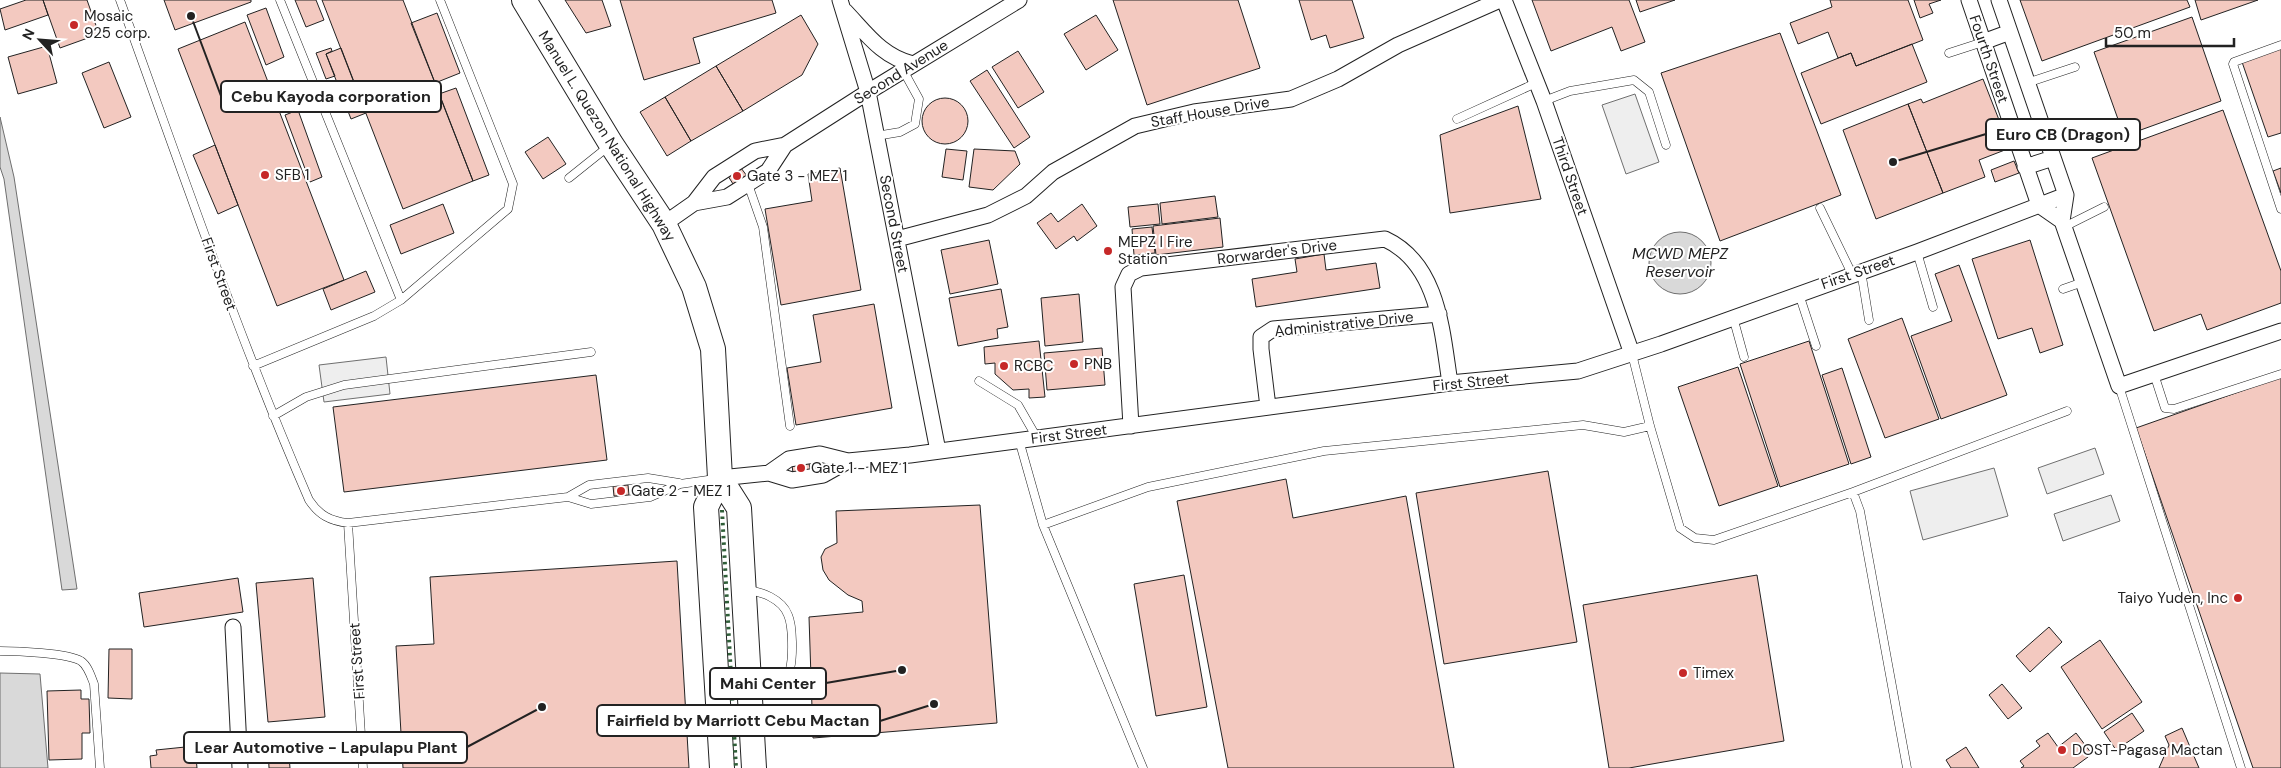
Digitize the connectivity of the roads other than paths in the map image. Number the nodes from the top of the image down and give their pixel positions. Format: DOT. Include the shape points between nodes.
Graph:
graph roads {
  1 [pos="120,0"];
  2 [pos="280,0"];
  3 [pos="440,0"];
  4 [pos="524,0"];
  5 [pos="1019,0"];
  6 [pos="1500,0"];
  7 [pos="1504,0"];
  8 [pos="1969,0"];
  9 [pos="1999,0"];
  10 [pos="841,4"];
  11 [pos="2010,32"];
  12 [pos="1983,42"];
  13 [pos="2281,45"];
  14 [pos="1950,53"];
  15 [pos="2076,66"];
  16 [pos="908,67"];
  17 [pos="1536,83"];
  18 [pos="2027,83"];
  19 [pos="868,92"];
  20 [pos="1544,101"];
  21 [pos="1457,119"];
  22 [pos="876,136"];
  23 [pos="611,144"];
  24 [pos="785,145"];
  25 [pos="1666,145"];
  26 [pos="2053,158"];
  27 [pos="2025,167"];
  28 [pos="569,178"];
  29 [pos="748,184"];
  30 [pos="2066,195"];
  31 [pos="694,203"];
  32 [pos="2039,205"];
  33 [pos="2104,207"];
  34 [pos="1820,208"];
  35 [pos="2281,209"];
  36 [pos="664,224"];
  37 [pos="2063,224"];
  38 [pos="897,239"];
  39 [pos="1917,252"];
  40 [pos="1857,272"];
  41 [pos="2083,282"];
  42 [pos="2063,289"];
  43 [pos="1798,293"];
  44 [pos="400,300"];
  45 [pos="1933,308"];
  46 [pos="1439,314"];
  47 [pos="1733,317"];
  48 [pos="1870,320"];
  49 [pos="2281,332"];
  50 [pos="1816,346"];
  51 [pos="591,352"];
  52 [pos="1632,354"];
  53 [pos="1744,357"];
  54 [pos="253,366"];
  55 [pos="2154,374"];
  56 [pos="2281,374"];
  57 [pos="979,381"];
  58 [pos="1450,383"];
  59 [pos="2119,386"];
  60 [pos="1268,407"];
  61 [pos="2067,411"];
  62 [pos="273,416"];
  63 [pos="790,426"];
  64 [pos="1131,426"];
  65 [pos="1650,426"];
  66 [pos="1036,438"];
  67 [pos="1019,440"];
  68 [pos="938,451"];
  69 [pos="848,461"];
  70 [pos="769,473"];
  71 [pos="720,479"];
  72 [pos="680,484"];
  73 [pos="1853,492"];
  74 [pos="568,497"];
  75 [pos="348,523"];
  76 [pos="1043,525"];
  77 [pos="744,590"];
  78 [pos="233,626"];
  79 [pos="0,651"];
  80 [pos="750,699"];
  81 [pos="100,768"];
  82 [pos="240,768"];
  83 [pos="363,768"];
  84 [pos="722,768"];
  85 [pos="754,768"];
  86 [pos="1144,768"];
  87 [pos="1907,768"];
  88 [pos="2241,768"];
  1 -- 54 [label="lane, First Street"];
  2 -- 44 [label="lane"];
  3 -- 44 [label="lane" via="514,184 508,208"];
  4 -- 23 [label="main road, Manuel L. Quezon National Highway"];
  5 -- 16 [label="street, Second Avenue"];
  6 -- 38 [label="street, Staff House Drive" via="1398,45 1338,79 1291,99 1194,112 1135,126 1053,172 1026,196 988,215"];
  7 -- 17 [label="street, Third Street"];
  8 -- 12 [label="street, Fourth Street"];
  9 -- 11 [label="street, Fourth Street"];
  10 -- 16 [label="street" via="875,45"];
  10 -- 19 [label="street, Second Street"];
  11 -- 12 [label="street"];
  11 -- 18 [label="street, Fourth Street"];
  12 -- 14 [label="lane"];
  12 -- 27 [label="street, Fourth Street"];
  13 -- 35 [label="lane" via="2233,64"];
  15 -- 18 [label="lane"];
  16 -- 19 [label="street, Second Avenue"];
  16 -- 22 [label="lane" via="919,99 915,124 900,132"];
  17 -- 20 [label="street, Third Street"];
  17 -- 21 [label="lane"];
  18 -- 26 [label="street, Fourth Street"];
  19 -- 22 [label="street, Second Street"];
  19 -- 24 [label="street, Second Avenue"];
  20 -- 25 [label="lane" via="1570,90 1634,80 1649,92"];
  20 -- 52 [label="street, Third Street"];
  22 -- 38 [label="street, Second Street"];
  23 -- 28 [label="lane"];
  23 -- 36 [label="main road, Manuel L. Quezon National Highway"];
  24 -- 29 [label="street, Second Avenue" via="768,171"];
  24 -- 31 [label="street, Second Avenue" via="755,150 714,177"];
  26 -- 27 [label="street"];
  26 -- 30 [label="street, Fourth Street"];
  27 -- 32 [label="street, Fourth Street"];
  29 -- 31 [label="street, Second Avenue" via="727,197"];
  29 -- 63 [label="lane" via="763,227"];
  30 -- 32 [label="street, First Street"];
  30 -- 37 [label="street, Fourth Street"];
  31 -- 36 [label="street, Second Avenue"];
  32 -- 37 [label="street"];
  32 -- 39 [label="street, First Street"];
  33 -- 37 [label="lane"];
  34 -- 40 [label="lane"];
  36 -- 71 [label="main road, Manuel L. Quezon National Highway" via="694,287 713,349"];
  37 -- 41 [label="street, Fourth Street"];
  38 -- 68 [label="street, Second Street"];
  39 -- 40 [label="street, First Street"];
  39 -- 45 [label="lane"];
  40 -- 43 [label="street, First Street"];
  40 -- 48 [label="lane"];
  41 -- 42 [label="lane"];
  41 -- 59 [label="street, Fourth Street"];
  43 -- 47 [label="street, First Street"];
  43 -- 50 [label="lane"];
  44 -- 54 [label="lane" via="374,316"];
  46 -- 58 [label="street, Rorwarder's Drive"];
  46 -- 60 [label="street, Administrative Drive" via="1273,329 1261,337 1260,349"];
  46 -- 64 [label="street, Rorwarder's Drive" via="1423,275 1411,258 1400,246 1385,239 1142,268 1129,274 1123,286"];
  47 -- 52 [label="street, First Street"];
  47 -- 53 [label="lane"];
  49 -- 55 [label="street"];
  51 -- 62 [label="lane" via="344,385 306,397"];
  52 -- 58 [label="street, First Street" via="1578,371"];
  52 -- 65 [label="lane"];
  54 -- 62 [label="lane, First Street"];
  55 -- 56 [label="lane" via="2165,408 2174,409"];
  55 -- 59 [label="street"];
  57 -- 66 [label="lane" via="1018,405"];
  58 -- 60 [label="street, First Street"];
  59 -- 88 [label="lane"];
  60 -- 64 [label="street, First Street"];
  61 -- 73 [label="lane"];
  62 -- 75 [label="lane, First Street" via="316,510 330,519"];
  64 -- 66 [label="street, First Street"];
  65 -- 73 [label="lane" via="1680,528 1695,538 1714,540"];
  65 -- 76 [label="lane" via="1624,432 1583,425 1324,451 1148,487"];
  66 -- 67 [label="street, First Street"];
  67 -- 68 [label="street, First Street"];
  67 -- 76 [label="lane"];
  68 -- 69 [label="street, First Street"];
  69 -- 70 [label="street, First Street" via="815,477 792,480"];
  69 -- 70 [label="street, First Street" via="820,454 789,459"];
  70 -- 71 [label="street, First Street"];
  71 -- 72 [label="lane, First Street"];
  71 -- 77 [label="main road, Manuel L. Quezon National Highway" via="739,508"];
  71 -- 84 [label="main road, Manuel L. Quezon National Highway" via="706,508"];
  72 -- 74 [label="lane, First Street" via="650,497 591,504"];
  72 -- 74 [label="lane, First Street" via="648,478 589,485"];
  73 -- 87 [label="lane" via="1860,511"];
  74 -- 75 [label="lane, First Street"];
  75 -- 83 [label="lane, First Street"];
  76 -- 86 [label="lane"];
  77 -- 80 [label="main road, Manuel L. Quezon National Highway"];
  77 -- 80 [label="lane" via="759,591 774,599 788,614 792,642 790,669 780,691"];
  78 -- 82 [label="street"];
  79 -- 81 [label="lane" via="33,652 80,661 85,666 94,684"];
  80 -- 85 [label="main road, Manuel L. Quezon National Highway"];
}
